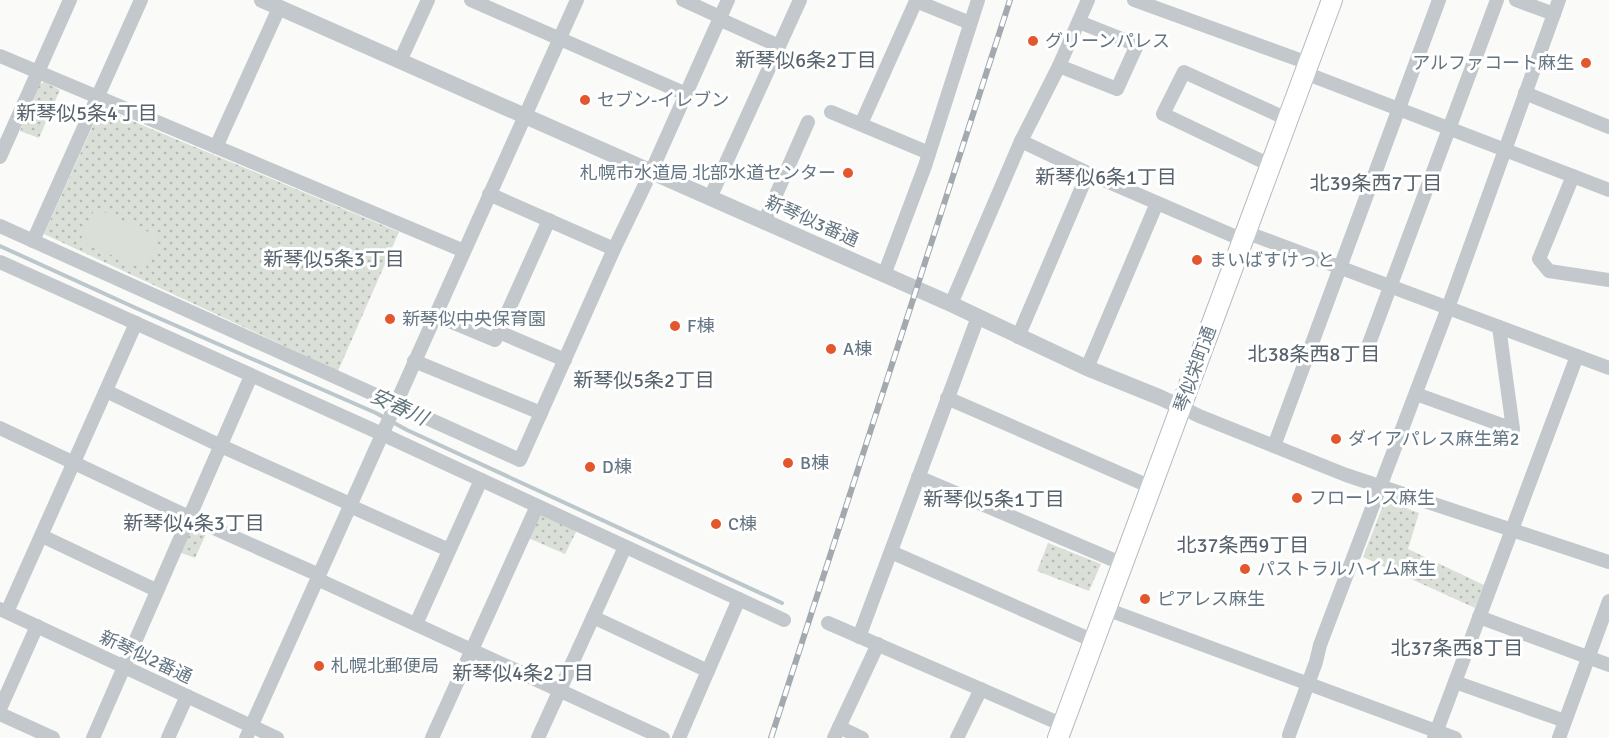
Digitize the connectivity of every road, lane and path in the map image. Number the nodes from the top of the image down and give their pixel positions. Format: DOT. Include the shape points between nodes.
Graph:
graph roads {
  1 [pos="70,0"];
  2 [pos="141,0"];
  3 [pos="262,0"];
  4 [pos="428,0"];
  5 [pos="471,0"];
  6 [pos="577,0"];
  7 [pos="683,0"];
  8 [pos="728,0"];
  9 [pos="800,0"];
  10 [pos="978,0"];
  11 [pos="1088,0"];
  12 [pos="1332,0"];
  13 [pos="1439,0"];
  14 [pos="1497,0"];
  15 [pos="1516,0"];
  16 [pos="1559,0"];
  17 [pos="1139,1"];
  18 [pos="279,8"];
  19 [pos="1554,14"];
  20 [pos="720,18"];
  21 [pos="1079,22"];
  22 [pos="970,23"];
  23 [pos="559,38"];
  24 [pos="778,46"];
  25 [pos="0,56"];
  26 [pos="400,61"];
  27 [pos="1059,66"];
  28 [pos="1306,68"];
  29 [pos="37,72"];
  30 [pos="1525,93"];
  31 [pos="686,94"];
  32 [pos="97,97"];
  33 [pos="1400,110"];
  34 [pos="831,112"];
  35 [pos="524,116"];
  36 [pos="1287,119"];
  37 [pos="808,122"];
  38 [pos="861,124"];
  39 [pos="1609,128"];
  40 [pos="1449,129"];
  41 [pos="1021,141"];
  42 [pos="216,147"];
  43 [pos="1504,150"];
  44 [pos="929,153"];
  45 [pos="0,158"];
  46 [pos="1270,165"];
  47 [pos="651,172"];
  48 [pos="1088,173"];
  49 [pos="1573,176"];
  50 [pos="1609,190"];
  51 [pos="489,194"];
  52 [pos="710,198"];
  53 [pos="1157,203"];
  54 [pos="549,220"];
  55 [pos="764,222"];
  56 [pos="0,226"];
  57 [pos="1244,236"];
  58 [pos="33,241"];
  59 [pos="614,249"];
  60 [pos="464,251"];
  61 [pos="0,262"];
  62 [pos="1340,267"];
  63 [pos="884,274"];
  64 [pos="1609,280"];
  65 [pos="1390,286"];
  66 [pos="951,304"];
  67 [pos="1448,308"];
  68 [pos="435,315"];
  69 [pos="978,317"];
  70 [pos="136,323"];
  71 [pos="1499,327"];
  72 [pos="499,332"];
  73 [pos="1018,337"];
  74 [pos="1366,349"];
  75 [pos="1577,356"];
  76 [pos="565,360"];
  77 [pos="414,361"];
  78 [pos="1087,368"];
  79 [pos="1609,368"];
  80 [pos="251,375"];
  81 [pos="106,391"];
  82 [pos="1416,394"];
  83 [pos="947,398"];
  84 [pos="394,407"];
  85 [pos="1181,408"];
  86 [pos="541,413"];
  87 [pos="0,428"];
  88 [pos="383,430"];
  89 [pos="221,446"];
  90 [pos="1274,446"];
  91 [pos="74,462"];
  92 [pos="918,477"];
  93 [pos="481,480"];
  94 [pos="1381,486"];
  95 [pos="1151,487"];
  96 [pos="350,505"];
  97 [pos="537,506"];
  98 [pos="189,517"];
  99 [pos="1512,530"];
  100 [pos="42,536"];
  101 [pos="625,547"];
  102 [pos="449,550"];
  103 [pos="891,552"];
  104 [pos="1609,562"];
  105 [pos="1123,564"];
  106 [pos="318,577"];
  107 [pos="156,590"];
  108 [pos="739,599"];
  109 [pos="1609,601"];
  110 [pos="1106,609"];
  111 [pos="4,611"];
  112 [pos="593,617"];
  113 [pos="1479,617"];
  114 [pos="784,620"];
  115 [pos="828,623"];
  116 [pos="416,624"];
  117 [pos="37,626"];
  118 [pos="860,637"];
  119 [pos="1094,641"];
  120 [pos="878,644"];
  121 [pos="472,650"];
  122 [pos="1588,657"];
  123 [pos="1609,665"];
  124 [pos="125,667"];
  125 [pos="708,671"];
  126 [pos="1455,682"];
  127 [pos="1308,684"];
  128 [pos="981,689"];
  129 [pos="560,690"];
  130 [pos="187,696"];
  131 [pos="0,709"];
  132 [pos="0,714"];
  133 [pos="1565,721"];
  134 [pos="248,732"];
  135 [pos="1060,732"];
  136 [pos="27,733"];
  137 [pos="837,733"];
  138 [pos="1289,735"];
  139 [pos="1436,735"];
  140 [pos="53,738"];
  141 [pos="93,738"];
  142 [pos="168,738"];
  143 [pos="278,738"];
  144 [pos="432,738"];
  145 [pos="538,738"];
  146 [pos="663,738"];
  147 [pos="679,738"];
  148 [pos="862,738"];
  149 [pos="957,738"];
  150 [pos="1455,738"];
  151 [pos="1559,738"];
  1 -- 29 [label="street"];
  2 -- 32 [label="street"];
  3 -- 18 [label="street, 新琴似3番通"];
  4 -- 26 [label="street"];
  5 -- 23 [label="street"];
  6 -- 23 [label="street"];
  7 -- 20 [label="street"];
  8 -- 20 [label="street"];
  9 -- 24 [label="street"];
  10 -- 22 [label="street"];
  11 -- 21 [label="street"];
  12 -- 28 [label="main road, 琴似栄町通"];
  13 -- 33 [label="street"];
  14 -- 40 [label="street"];
  15 -- 19 [label="street"];
  16 -- 19 [label="street"];
  17 -- 28 [label="street"];
  18 -- 26 [label="street, 新琴似3番通"];
  18 -- 42 [label="street"];
  19 -- 30 [label="street"];
  20 -- 24 [label="street"];
  20 -- 31 [label="street"];
  21 -- 27 [label="street"];
  21 -- 27 [label="street" via="1137,45 1117,88"];
  22 -- 38 [label="street" via="916,1"];
  22 -- 44 [label="street"];
  23 -- 31 [label="street"];
  23 -- 35 [label="street"];
  24 -- 52 [label="street"];
  25 -- 29 [label="street"];
  26 -- 35 [label="street, 新琴似3番通"];
  27 -- 41 [label="street"];
  28 -- 33 [label="street"];
  28 -- 36 [label="main road, 琴似栄町通"];
  29 -- 32 [label="street"];
  29 -- 45 [label="street"];
  30 -- 39 [label="street"];
  30 -- 43 [label="street"];
  31 -- 47 [label="street"];
  32 -- 42 [label="street"];
  32 -- 58 [label="street"];
  33 -- 40 [label="street"];
  33 -- 62 [label="street"];
  34 -- 38 [label="street"];
  35 -- 47 [label="street, 新琴似3番通"];
  35 -- 51 [label="street"];
  36 -- 46 [label="main road, 琴似栄町通"];
  36 -- 46 [label="street" via="1184,72 1163,114"];
  37 -- 55 [label="street"];
  38 -- 44 [label="street"];
  40 -- 43 [label="street"];
  40 -- 65 [label="street"];
  41 -- 48 [label="street"];
  41 -- 66 [label="street"];
  42 -- 60 [label="street"];
  43 -- 49 [label="street"];
  43 -- 67 [label="street"];
  44 -- 63 [label="street"];
  46 -- 57 [label="main road, 琴似栄町通"];
  47 -- 52 [label="street, 新琴似3番通"];
  47 -- 59 [label="street"];
  48 -- 53 [label="street"];
  48 -- 73 [label="street"];
  49 -- 50 [label="street"];
  49 -- 64 [label="street" via="1539,259 1549,271"];
  51 -- 54 [label="street"];
  51 -- 60 [label="street"];
  52 -- 55 [label="street, 新琴似3番通"];
  53 -- 57 [label="street"];
  53 -- 78 [label="street"];
  54 -- 59 [label="street"];
  54 -- 72 [label="street"];
  55 -- 63 [label="street, 新琴似3番通"];
  56 -- 58 [label="street"];
  57 -- 62 [label="street"];
  57 -- 85 [label="main road, 琴似栄町通"];
  58 -- 84 [label="street"];
  59 -- 76 [label="street"];
  60 -- 68 [label="street"];
  61 -- 70 [label="street"];
  62 -- 65 [label="street"];
  62 -- 90 [label="street"];
  63 -- 66 [label="street, 新琴似3番通"];
  65 -- 67 [label="street"];
  65 -- 74 [label="street"];
  66 -- 69 [label="street, 新琴似3番通"];
  67 -- 71 [label="street"];
  67 -- 82 [label="street"];
  68 -- 72 [label="street" via="495,340"];
  68 -- 77 [label="street"];
  69 -- 73 [label="street, 新琴似3番通"];
  69 -- 83 [label="street"];
  70 -- 80 [label="street"];
  70 -- 81 [label="street"];
  71 -- 75 [label="street"];
  71 -- 82 [label="street" via="1514,429"];
  72 -- 76 [label="street"];
  73 -- 78 [label="street, 新琴似3番通"];
  75 -- 79 [label="street"];
  75 -- 99 [label="street"];
  76 -- 86 [label="street"];
  77 -- 84 [label="street"];
  77 -- 86 [label="street"];
  78 -- 85 [label="street, 新琴似3番通"];
  80 -- 88 [label="street"];
  80 -- 89 [label="street"];
  81 -- 89 [label="street"];
  81 -- 91 [label="street"];
  82 -- 94 [label="street"];
  83 -- 92 [label="street"];
  83 -- 95 [label="street"];
  84 -- 86 [label="street" via="520,460"];
  84 -- 88 [label="street"];
  85 -- 90 [label="street"];
  85 -- 95 [label="main road, 琴似栄町通"];
  87 -- 91 [label="street"];
  88 -- 93 [label="street"];
  88 -- 96 [label="street"];
  89 -- 96 [label="street"];
  89 -- 98 [label="street"];
  90 -- 94 [label="street"];
  91 -- 98 [label="street"];
  91 -- 100 [label="street"];
  92 -- 103 [label="street"];
  92 -- 105 [label="street"];
  93 -- 97 [label="street"];
  93 -- 102 [label="street"];
  94 -- 99 [label="street"];
  94 -- 127 [label="street"];
  95 -- 105 [label="main road, 琴似栄町通"];
  96 -- 102 [label="street"];
  96 -- 106 [label="street"];
  97 -- 101 [label="street"];
  97 -- 121 [label="street"];
  98 -- 106 [label="street"];
  98 -- 107 [label="street"];
  99 -- 104 [label="street"];
  99 -- 113 [label="street"];
  100 -- 107 [label="street"];
  100 -- 111 [label="street"];
  101 -- 108 [label="street"];
  101 -- 112 [label="street"];
  102 -- 116 [label="street"];
  103 -- 118 [label="street"];
  103 -- 119 [label="street"];
  105 -- 110 [label="main road, 琴似栄町通"];
  106 -- 116 [label="street"];
  106 -- 134 [label="street"];
  107 -- 124 [label="street"];
  108 -- 114 [label="street"];
  108 -- 125 [label="street"];
  109 -- 122 [label="street"];
  110 -- 119 [label="main road, 琴似栄町通"];
  110 -- 127 [label="street"];
  111 -- 117 [label="street, 新琴似2番通"];
  112 -- 125 [label="street"];
  112 -- 129 [label="street"];
  113 -- 122 [label="street"];
  113 -- 126 [label="street"];
  115 -- 118 [label="street"];
  116 -- 121 [label="street"];
  117 -- 124 [label="street, 新琴似2番通"];
  117 -- 131 [label="street"];
  118 -- 120 [label="street"];
  119 -- 135 [label="main road, 琴似栄町通"];
  120 -- 128 [label="street"];
  120 -- 137 [label="street"];
  121 -- 129 [label="street"];
  121 -- 144 [label="street"];
  122 -- 123 [label="street"];
  122 -- 133 [label="street"];
  124 -- 130 [label="street, 新琴似2番通"];
  124 -- 141 [label="street"];
  125 -- 147 [label="street"];
  126 -- 133 [label="street"];
  126 -- 139 [label="street"];
  127 -- 138 [label="street"];
  127 -- 139 [label="street"];
  128 -- 135 [label="street"];
  128 -- 149 [label="street"];
  129 -- 145 [label="street"];
  129 -- 146 [label="street"];
  130 -- 134 [label="street, 新琴似2番通"];
  130 -- 142 [label="street"];
  132 -- 136 [label="street"];
  133 -- 151 [label="street"];
  134 -- 143 [label="street, 新琴似2番通"];
  136 -- 140 [label="street"];
  137 -- 148 [label="street"];
  139 -- 150 [label="street"];
}
